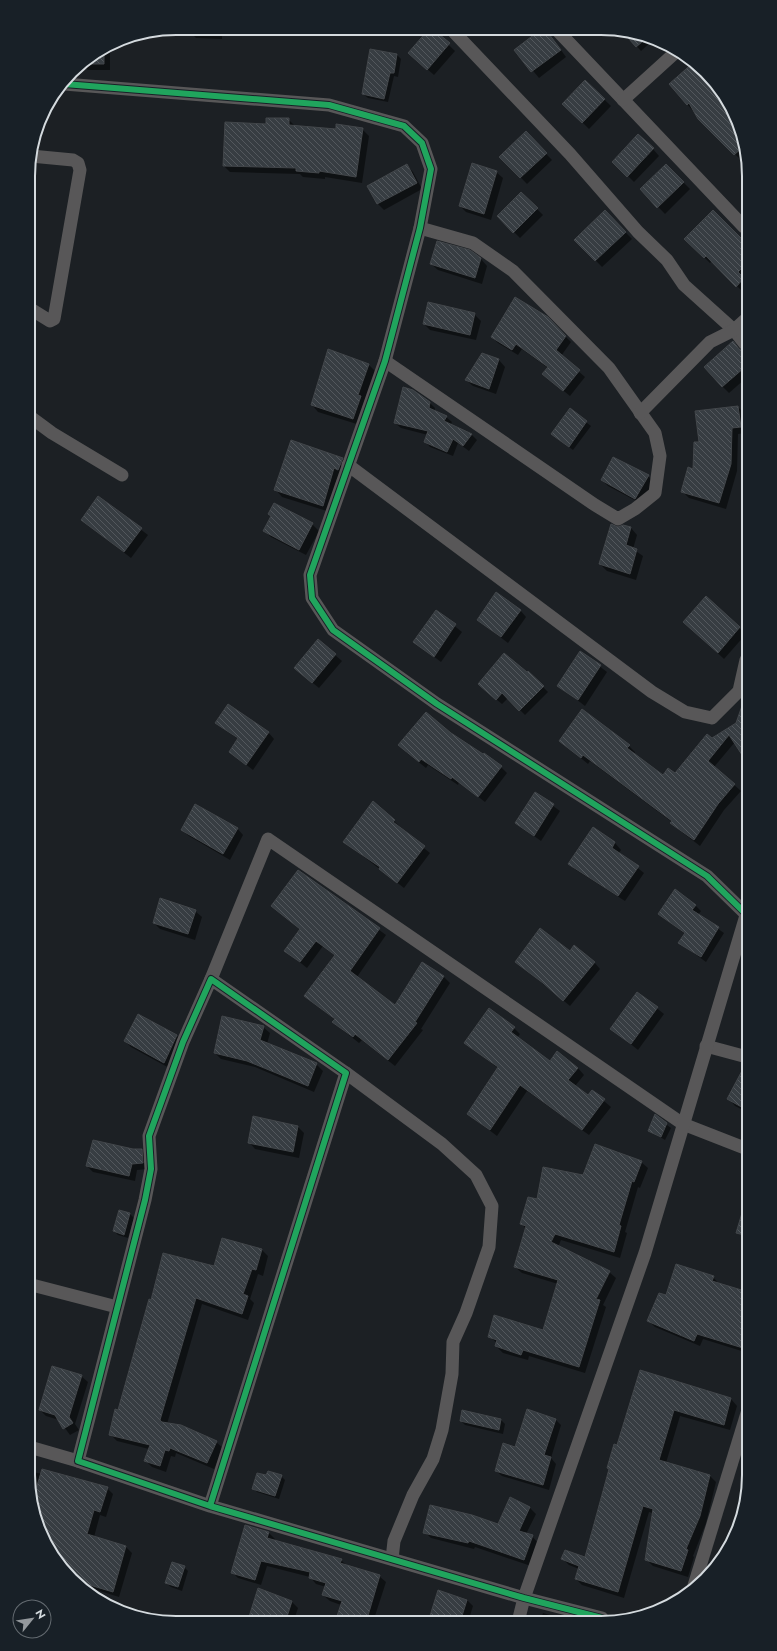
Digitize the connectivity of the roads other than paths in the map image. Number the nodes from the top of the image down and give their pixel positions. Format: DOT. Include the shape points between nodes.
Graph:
graph roads {
  1 [pos="457,35"];
  2 [pos="563,35"];
  3 [pos="673,55"];
  4 [pos="69,84"];
  5 [pos="623,100"];
  6 [pos="36,157"];
  7 [pos="742,225"];
  8 [pos="420,228"];
  9 [pos="35,312"];
  10 [pos="742,322"];
  11 [pos="734,330"];
  12 [pos="742,340"];
  13 [pos="385,361"];
  14 [pos="640,413"];
  15 [pos="35,420"];
  16 [pos="348,465"];
  17 [pos="122,475"];
  18 [pos="742,678"];
  19 [pos="742,910"];
  20 [pos="742,927"];
  21 [pos="210,979"];
  22 [pos="706,1046"];
  23 [pos="742,1056"];
  24 [pos="346,1073"];
  25 [pos="683,1124"];
  26 [pos="742,1147"];
  27 [pos="35,1286"];
  28 [pos="117,1307"];
  29 [pos="742,1430"];
  30 [pos="35,1449"];
  31 [pos="78,1461"];
  32 [pos="210,1506"];
  33 [pos="392,1559"];
  34 [pos="696,1579"];
  35 [pos="524,1598"];
  36 [pos="520,1616"];
  37 [pos="594,1616"];
  1 -- 11 [label="street" via="570,154 638,232 667,260 684,285"];
  2 -- 5 [label="street"];
  3 -- 5 [label="street"];
  4 -- 8 [label="street" via="329,106 404,126 422,142 431,169"];
  5 -- 7 [label="street"];
  6 -- 9 [label="street" via="73,160 78,163 80,170 54,319 44,319"];
  8 -- 13 [label="street"];
  8 -- 14 [label="street" via="473,243 513,271 609,368"];
  10 -- 11 [label="street"];
  11 -- 12 [label="street"];
  11 -- 14 [label="street" via="710,342"];
  13 -- 14 [label="street" via="618,519 655,493 660,456 655,433"];
  13 -- 16 [label="street"];
  15 -- 17 [label="street"];
  16 -- 18 [label="street" via="652,692 685,712 712,718 739,691"];
  16 -- 19 [label="street" via="310,576 312,598 333,630 437,704 707,876"];
  20 -- 22 [label="street"];
  21 -- 24 [label="street"];
  21 -- 25 [label="street" via="268,840"];
  21 -- 28 [label="street" via="183,1042 149,1136 151,1169"];
  22 -- 23 [label="street"];
  22 -- 25 [label="street"];
  24 -- 32 [label="street"];
  24 -- 33 [label="street" via="448,1149 476,1175 492,1206 489,1247 453,1342 452,1374 442,1430 433,1459 413,1495 394,1541"];
  25 -- 26 [label="street"];
  25 -- 35 [label="street" via="645,1253"];
  27 -- 28 [label="street"];
  28 -- 31 [label="street"];
  29 -- 34 [label="street"];
  30 -- 31 [label="street"];
  31 -- 32 [label="street"];
  32 -- 33 [label="street"];
  33 -- 35 [label="street"];
  35 -- 36 [label="street"];
  35 -- 37 [label="street"];
}
